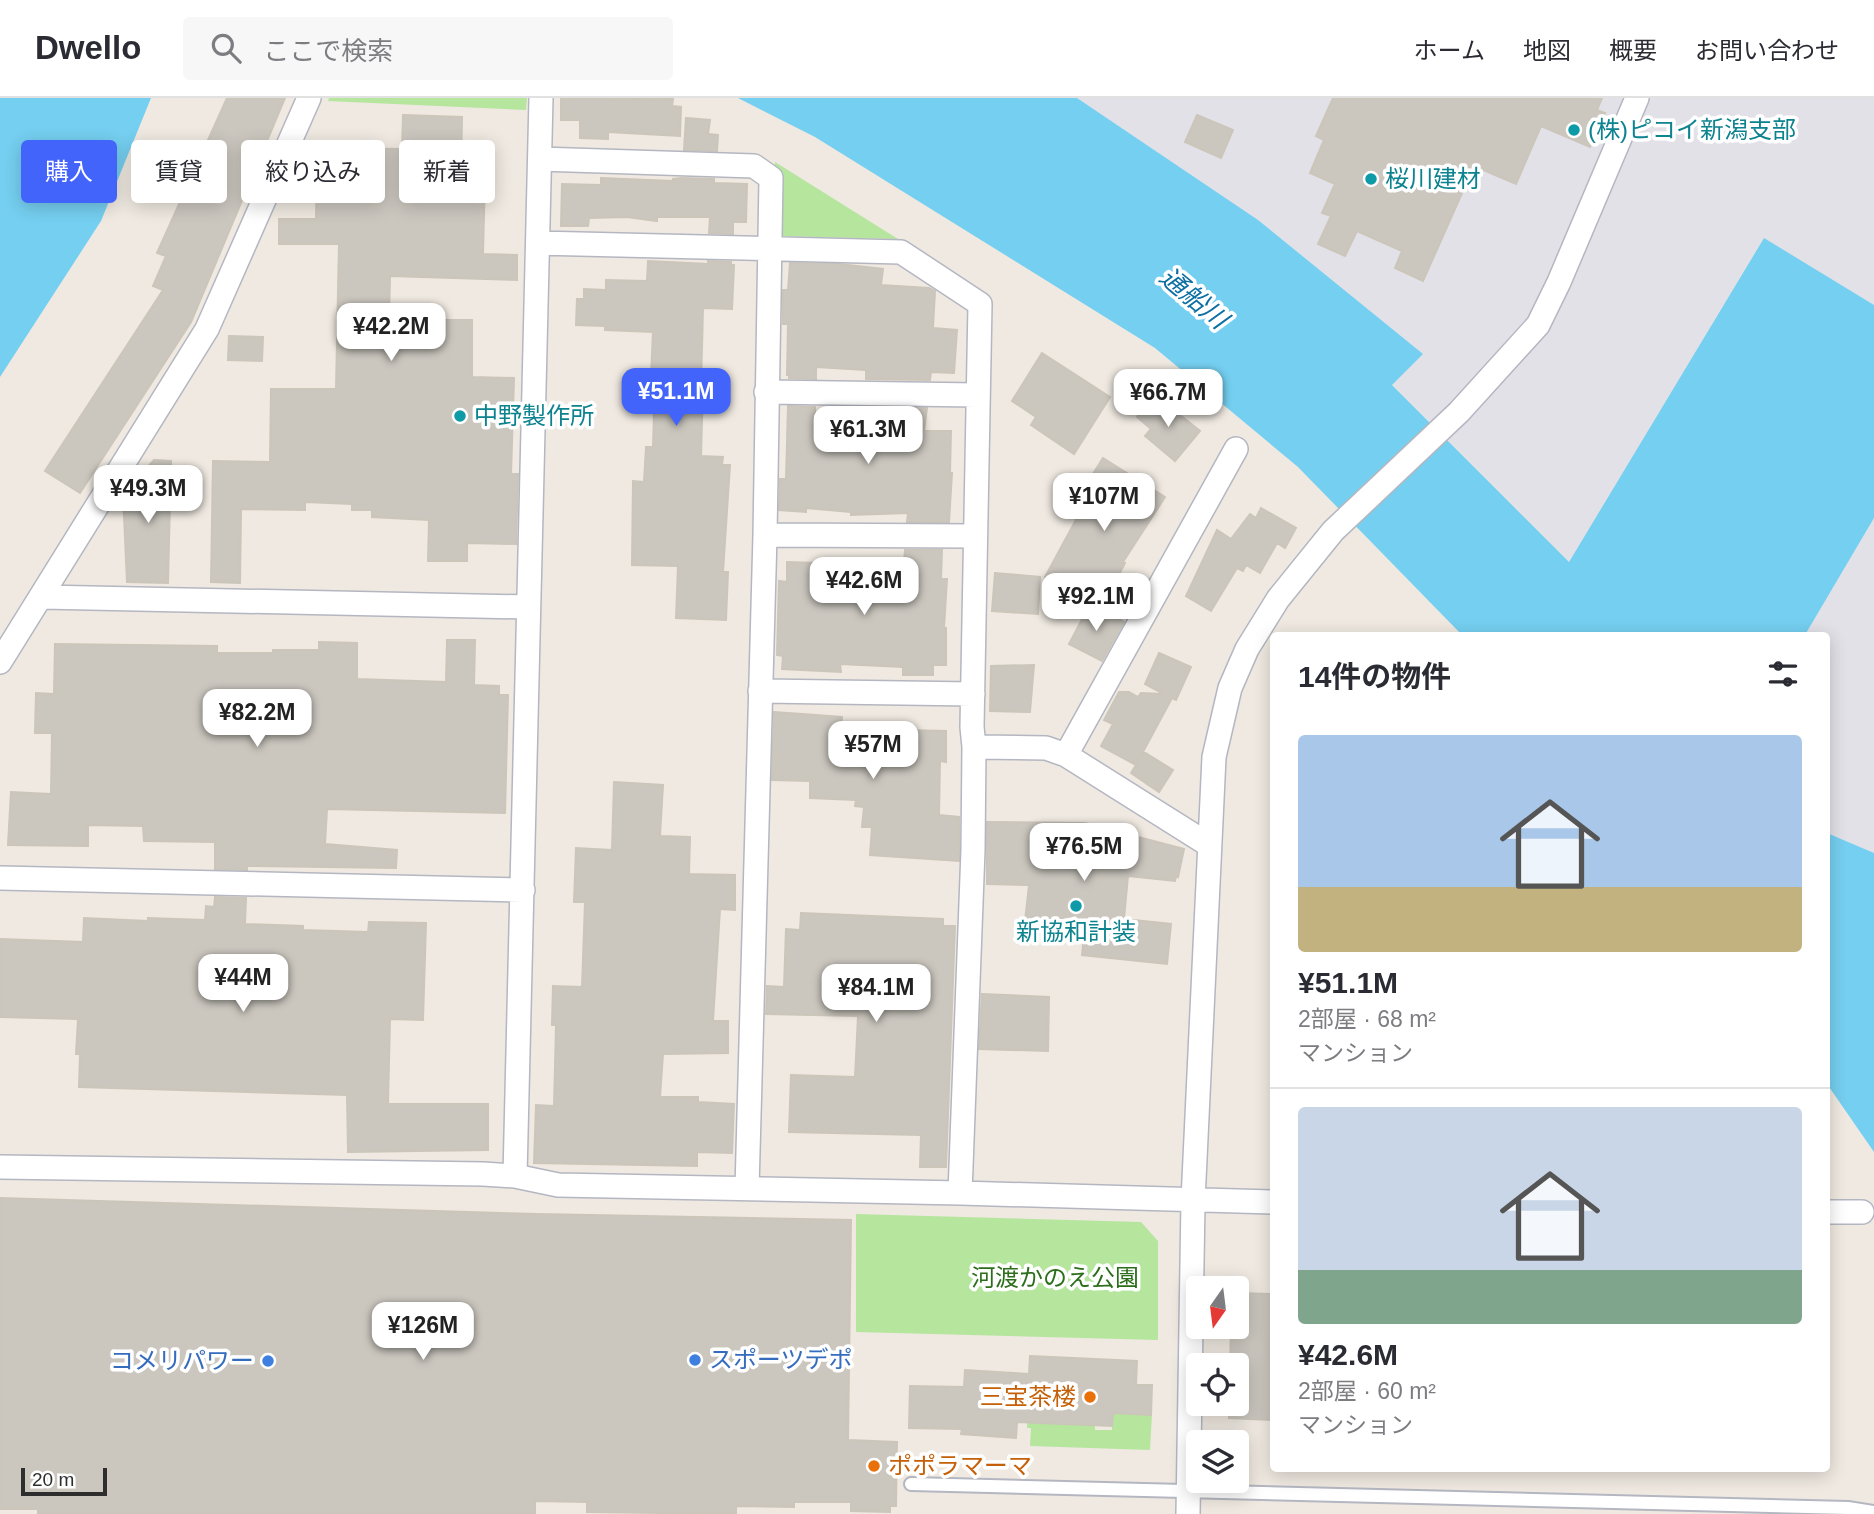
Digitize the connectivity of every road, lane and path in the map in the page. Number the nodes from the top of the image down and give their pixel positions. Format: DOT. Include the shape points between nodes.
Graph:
graph roads {
  1 [pos="309,98"];
  2 [pos="541,98"];
  3 [pos="1637,98"];
  4 [pos="540,159"];
  5 [pos="537,243"];
  6 [pos="768,248"];
  7 [pos="766,392"];
  8 [pos="977,395"];
  9 [pos="1237,449"];
  10 [pos="765,535"];
  11 [pos="975,536"];
  12 [pos="41,597"];
  13 [pos="528,607"];
  14 [pos="0,662"];
  15 [pos="760,691"];
  16 [pos="973,694"];
  17 [pos="974,747"];
  18 [pos="1066,755"];
  19 [pos="1209,845"];
  20 [pos="0,878"];
  21 [pos="523,890"];
  22 [pos="0,1167"];
  23 [pos="515,1176"];
  24 [pos="747,1188"];
  25 [pos="960,1193"];
  26 [pos="1193,1201"];
  27 [pos="1270,1202"];
  28 [pos="1830,1212"];
  29 [pos="1862,1212"];
  30 [pos="911,1484"];
  31 [pos="1189,1502"];
  32 [pos="1874,1512"];
  1 -- 12 [label="street" via="208,329"];
  2 -- 4 [label="street"];
  3 -- 19 [label="street" via="1538,325 1459,412 1333,531 1279,599 1247,649 1230,688 1214,757"];
  4 -- 5 [label="street"];
  4 -- 6 [label="street" via="754,166 771,178"];
  5 -- 6 [label="street"];
  5 -- 13 [label="street"];
  6 -- 7 [label="street"];
  6 -- 8 [label="street" via="901,252 980,304"];
  7 -- 8 [label="street"];
  7 -- 10 [label="street"];
  8 -- 11 [label="street"];
  9 -- 18 [label="street"];
  10 -- 11 [label="street"];
  10 -- 15 [label="street"];
  11 -- 16 [label="street"];
  12 -- 13 [label="street"];
  12 -- 14 [label="street"];
  13 -- 21 [label="street"];
  15 -- 16 [label="street"];
  15 -- 24 [label="street"];
  16 -- 17 [label="street"];
  17 -- 18 [label="street" via="1046,748"];
  17 -- 25 [label="street"];
  18 -- 19 [label="street"];
  19 -- 26 [label="street"];
  20 -- 21 [label="street"];
  21 -- 23 [label="street"];
  22 -- 23 [label="street"];
  23 -- 24 [label="street" via="558,1185"];
  24 -- 25 [label="street"];
  25 -- 26 [label="street"];
  26 -- 27 [label="street"];
  26 -- 31 [label="street"];
  28 -- 29 [label="street"];
  30 -- 31 [label="lane"];
  31 -- 32 [label="lane" via="1848,1508"];
}
